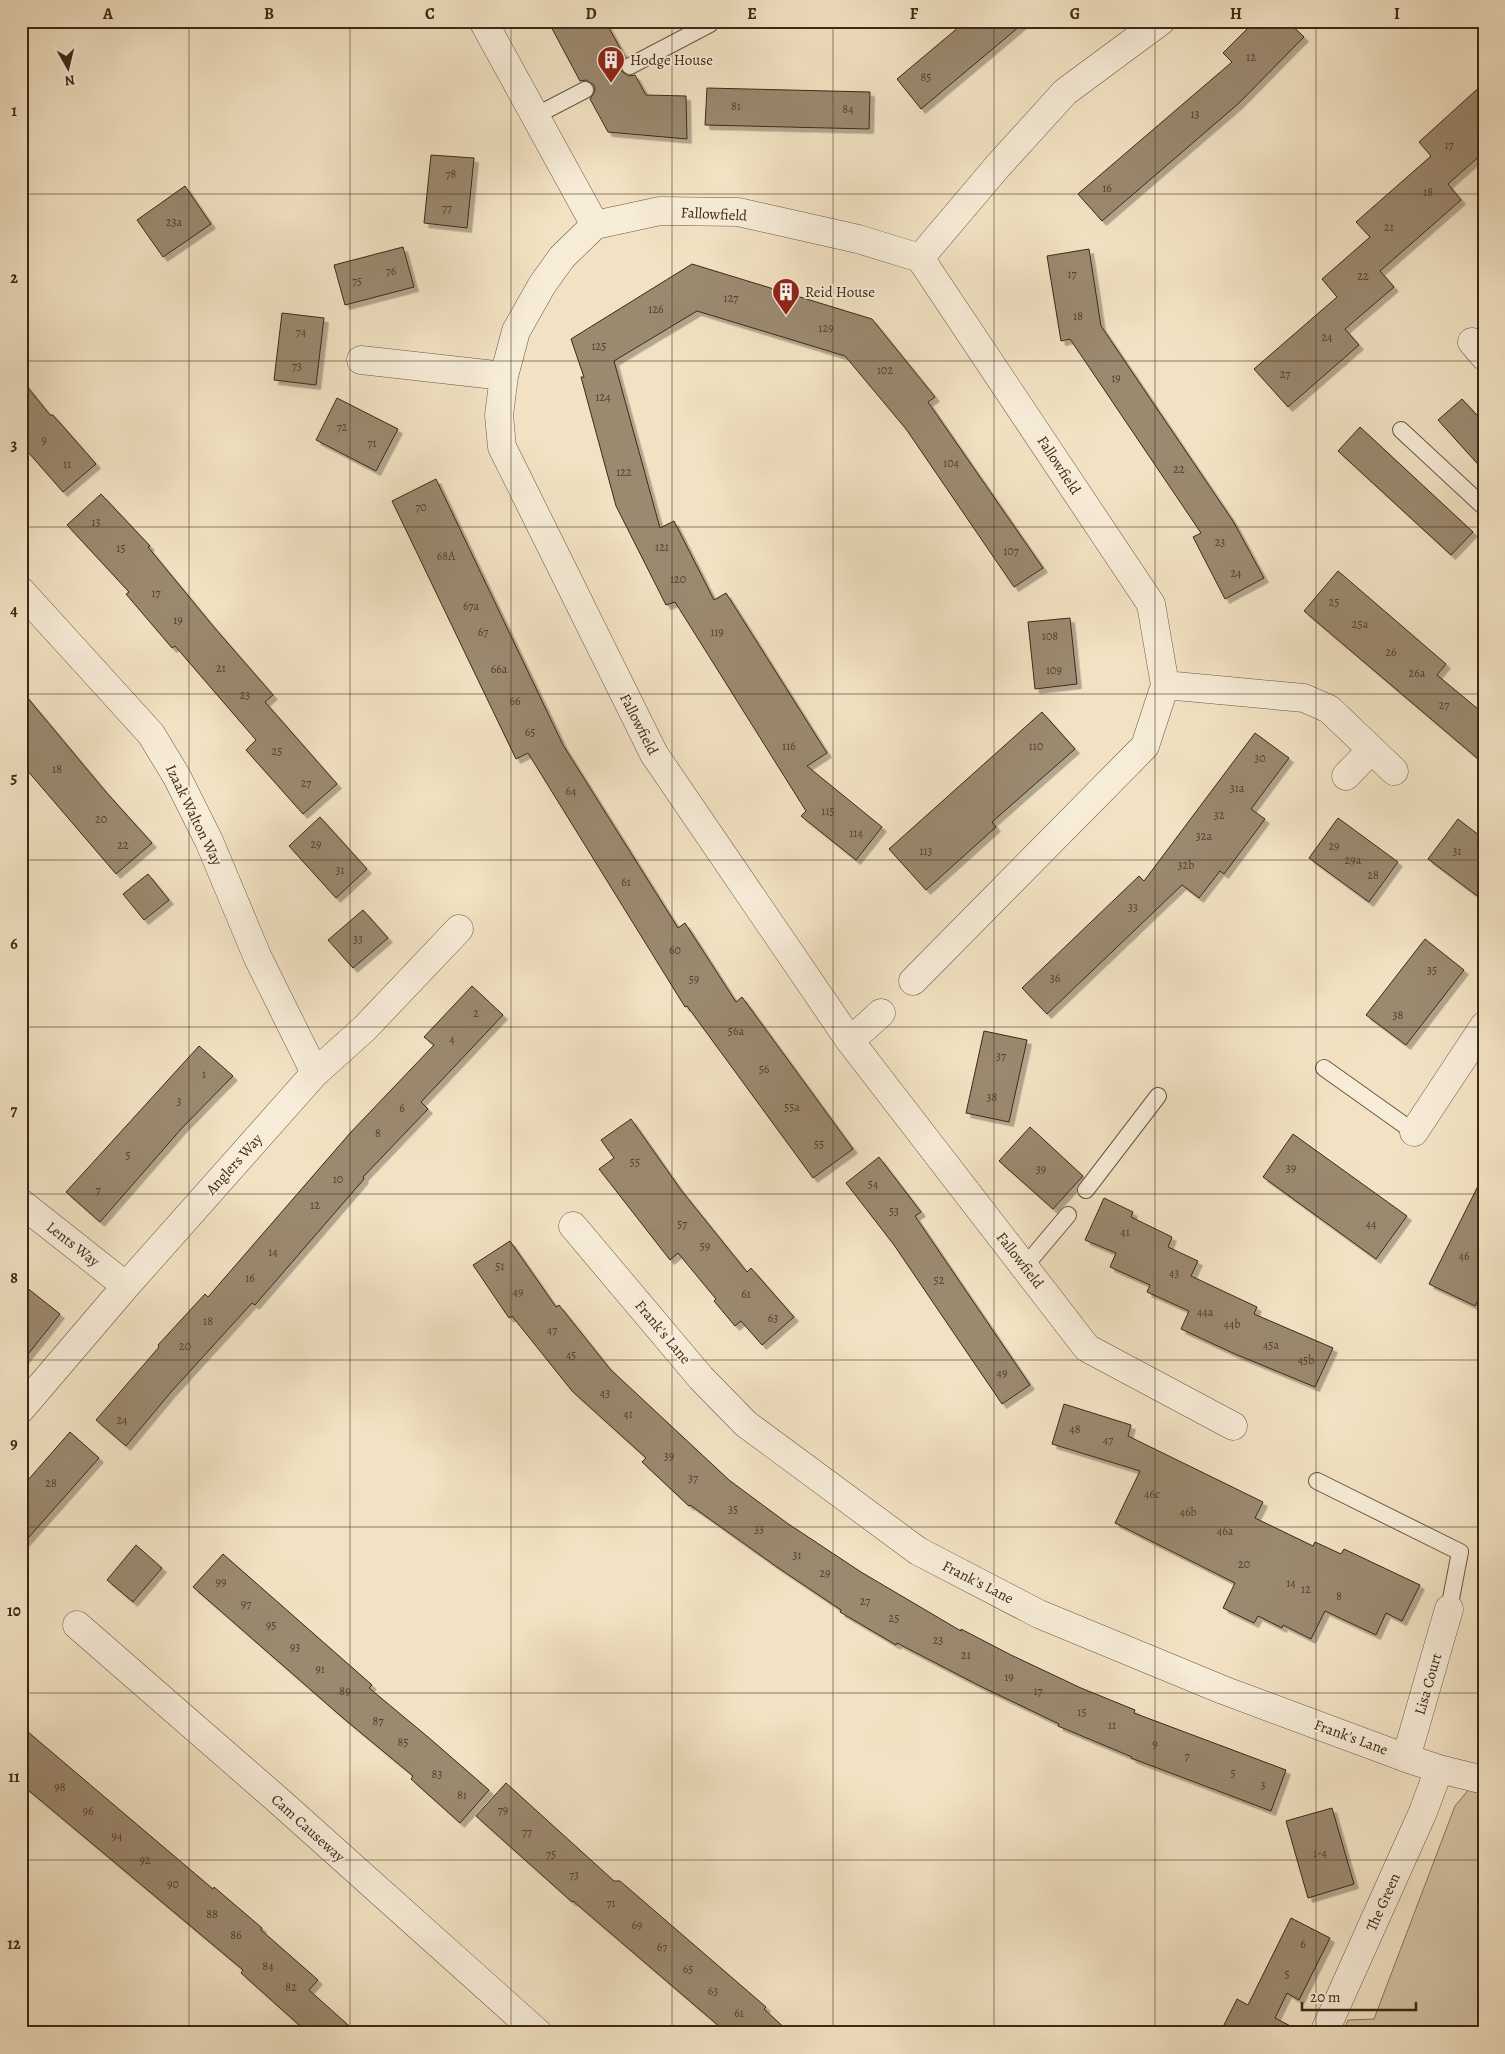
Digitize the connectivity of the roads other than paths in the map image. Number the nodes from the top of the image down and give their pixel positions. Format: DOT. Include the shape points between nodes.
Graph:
graph roads {
  1 [pos="483,21"];
  2 [pos="1161,21"];
  3 [pos="710,24"];
  4 [pos="630,66"];
  5 [pos="585,90"];
  6 [pos="535,116"];
  7 [pos="595,225"];
  8 [pos="920,258"];
  9 [pos="361,360"];
  10 [pos="504,376"];
  11 [pos="1401,430"];
  12 [pos="1484,507"];
  13 [pos="21,591"];
  14 [pos="1165,685"];
  15 [pos="1371,750"];
  16 [pos="1394,771"];
  17 [pos="1346,776"];
  18 [pos="459,929"];
  19 [pos="914,981"];
  20 [pos="881,1012"];
  21 [pos="1484,1026"];
  22 [pos="850,1041"];
  23 [pos="1324,1068"];
  24 [pos="315,1073"];
  25 [pos="1158,1096"];
  26 [pos="1414,1132"];
  27 [pos="1086,1190"];
  28 [pos="21,1203"];
  29 [pos="1068,1215"];
  30 [pos="573,1226"];
  31 [pos="1025,1266"];
  32 [pos="126,1286"];
  33 [pos="21,1409"];
  34 [pos="1233,1426"];
  35 [pos="1318,1480"];
  36 [pos="1449,1609"];
  37 [pos="77,1625"];
  38 [pos="1406,1758"];
  39 [pos="1439,1769"];
  40 [pos="1484,1780"];
  41 [pos="538,2033"];
  42 [pos="1324,2033"];
  1 -- 6 [label="street"];
  2 -- 8 [label="street" via="1065,92"];
  3 -- 4 [label="lane"];
  5 -- 6 [label="lane"];
  6 -- 7 [label="street"];
  7 -- 8 [label="street, Fallowfield" via="660,211 738,212 858,239"];
  7 -- 10 [label="street, Fallowfield" via="562,257 542,285 516,332"];
  8 -- 14 [label="street, Fallowfield" via="1151,604"];
  9 -- 10 [label="street"];
  10 -- 22 [label="street, Fallowfield" via="499,415 502,448 654,754"];
  11 -- 12 [label="lane"];
  13 -- 24 [label="street, Izaak Walton Way" via="151,734 209,841 258,958"];
  14 -- 15 [label="street" via="1304,698 1329,709"];
  14 -- 19 [label="street, Fallowfield" via="1145,746"];
  15 -- 16 [label="street"];
  15 -- 17 [label="street"];
  18 -- 24 [label="street, Anglers Way" via="364,1028"];
  20 -- 22 [label="street"];
  21 -- 26 [label="street"];
  22 -- 31 [label="street, Fallowfield"];
  23 -- 26 [label="lane"];
  24 -- 32 [label="street, Anglers Way"];
  25 -- 27 [label="lane"];
  28 -- 32 [label="street, Lents Way"];
  29 -- 31 [label="lane"];
  30 -- 38 [label="street, Frank's Lane" via="701,1378 746,1424 918,1551 1039,1614 1223,1690"];
  31 -- 34 [label="street, Fallowfield" via="1087,1348"];
  32 -- 33 [label="street, Anglers Way"];
  35 -- 36 [label="lane" via="1460,1552"];
  36 -- 38 [label="street, Lisa Court"];
  37 -- 41 [label="street, Cam Causeway"];
  38 -- 39 [label="street, Frank's Lane"];
  39 -- 40 [label="street, Frank's Lane"];
  39 -- 42 [label="street, The Green" via="1423,1812"];
}
